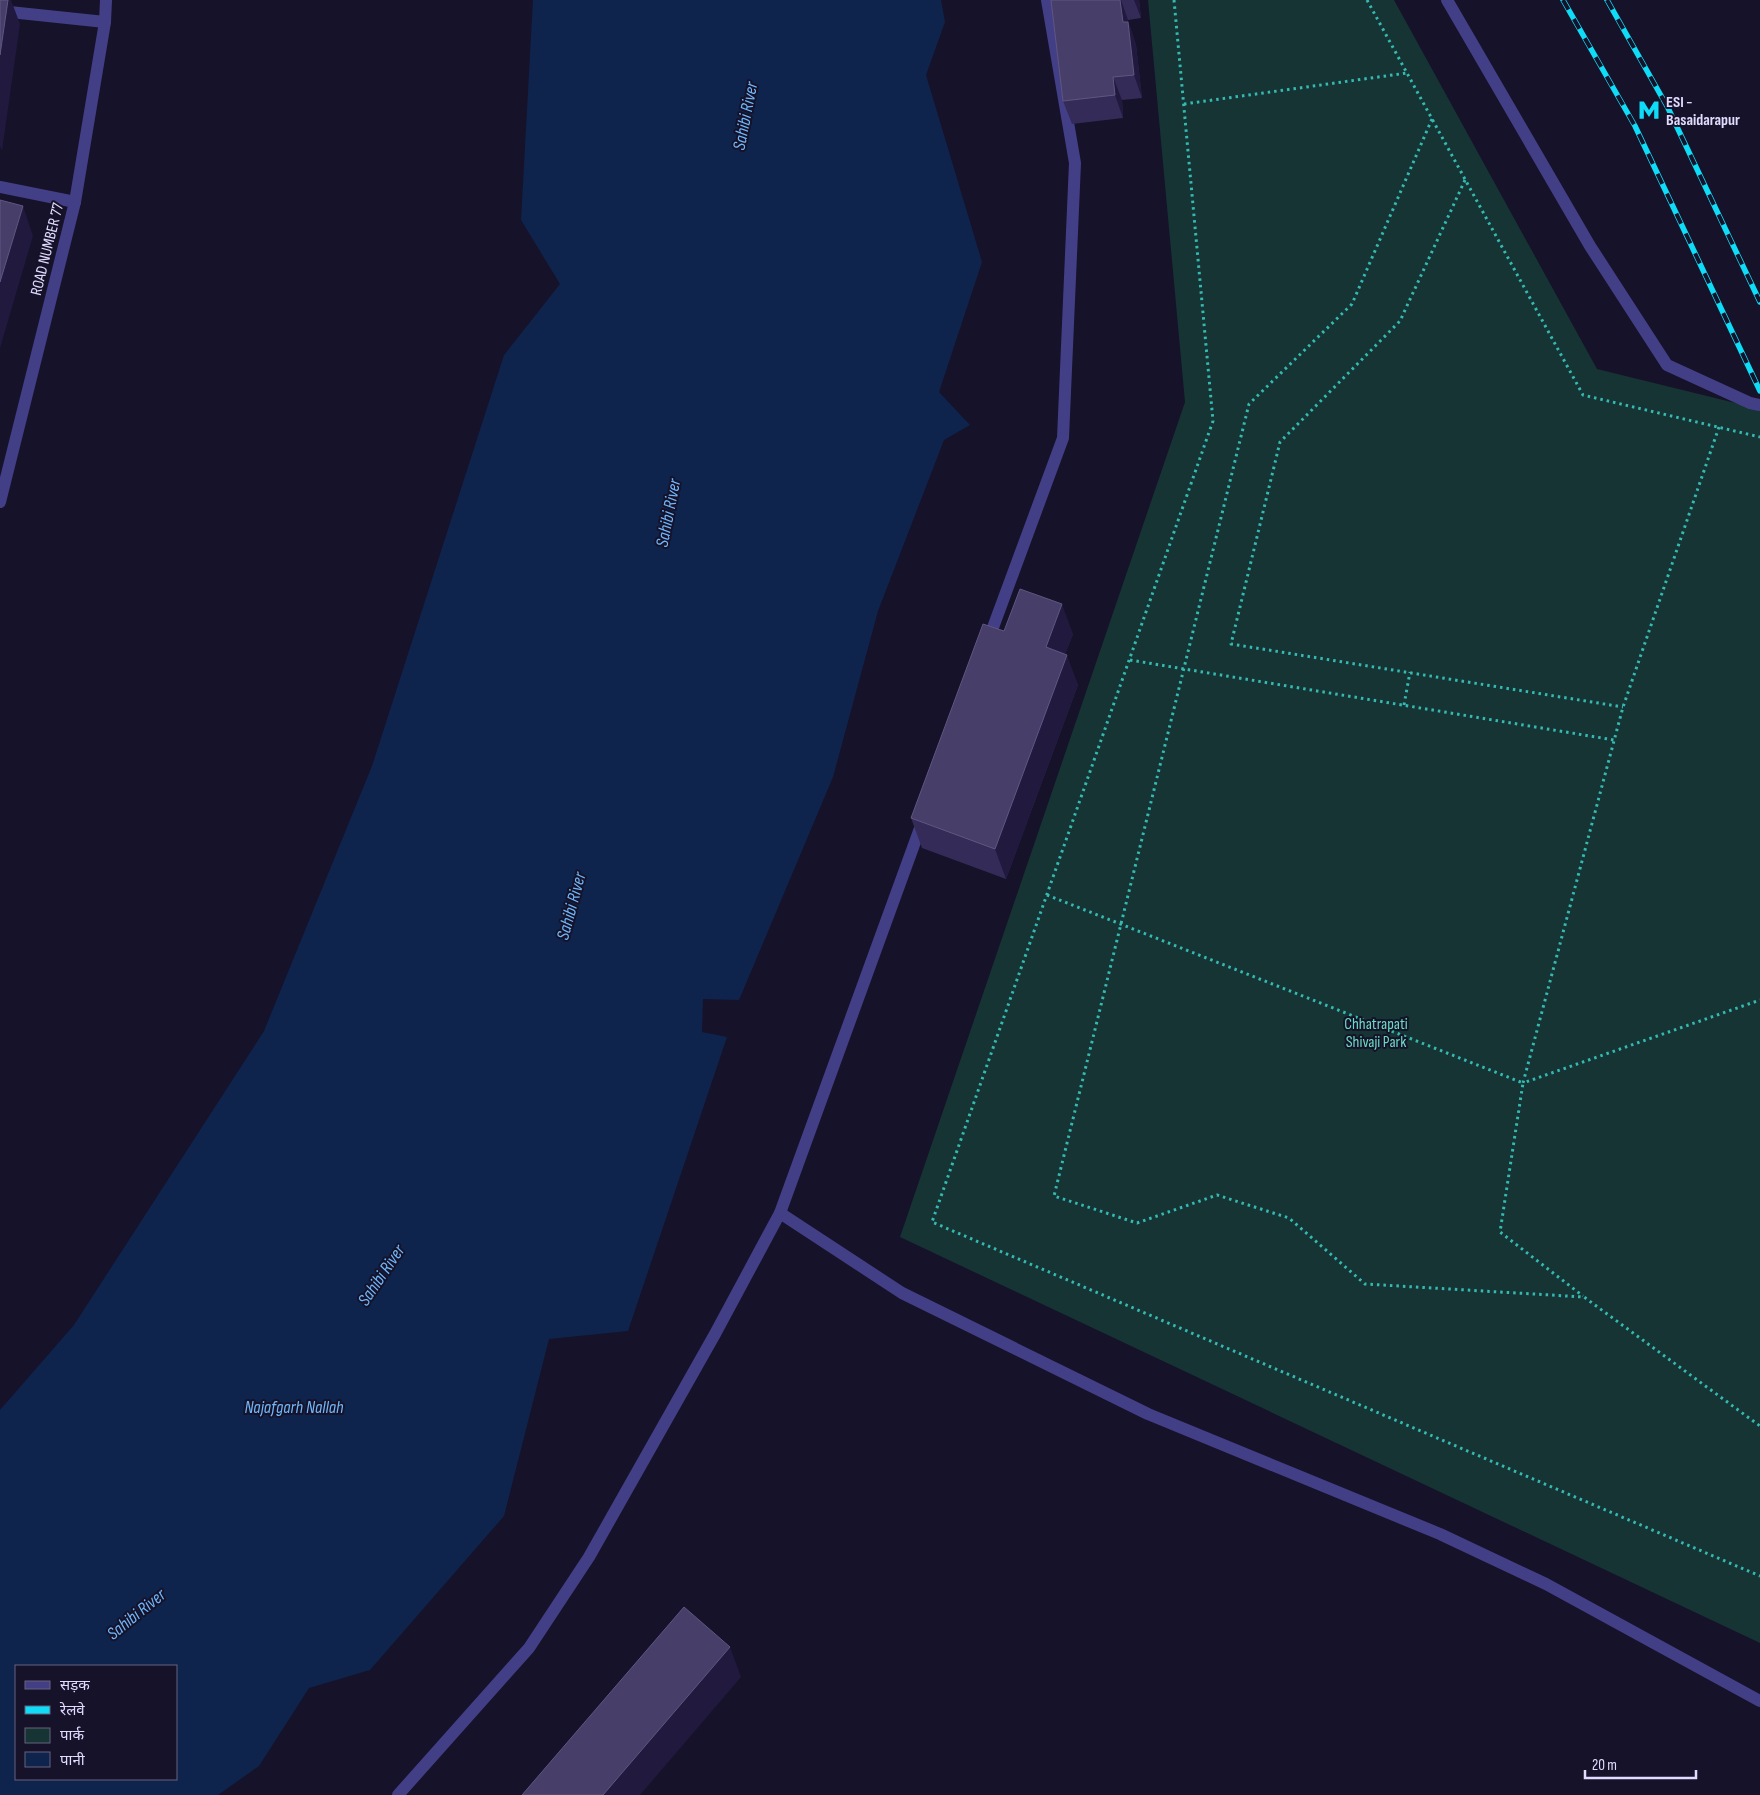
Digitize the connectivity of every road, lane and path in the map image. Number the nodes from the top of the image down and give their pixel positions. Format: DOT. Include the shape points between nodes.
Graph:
graph roads {
  1 [pos="106,0"];
  2 [pos="1047,0"];
  3 [pos="1174,0"];
  4 [pos="1367,0"];
  5 [pos="1447,0"];
  6 [pos="0,11"];
  7 [pos="105,22"];
  8 [pos="1407,73"];
  9 [pos="1184,104"];
  10 [pos="1432,119"];
  11 [pos="1465,180"];
  12 [pos="0,187"];
  13 [pos="75,202"];
  14 [pos="1760,405"];
  15 [pos="1719,427"];
  16 [pos="1760,437"];
  17 [pos="0,502"];
  18 [pos="984,653"];
  19 [pos="1130,660"];
  20 [pos="1183,669"];
  21 [pos="1410,672"];
  22 [pos="1404,706"];
  23 [pos="1623,707"];
  24 [pos="1614,740"];
  25 [pos="929,804"];
  26 [pos="1047,895"];
  27 [pos="1121,924"];
  28 [pos="1760,1000"];
  29 [pos="1523,1083"];
  30 [pos="780,1213"];
  31 [pos="1584,1297"];
  32 [pos="1760,1426"];
  33 [pos="1760,1576"];
  34 [pos="1760,1701"];
  35 [pos="398,1795"];
  1 -- 7 [label="street, ROAD NUMBER 77"];
  2 -- 18 [label="street" via="1075,163 1063,438"];
  3 -- 9 [label="path"];
  4 -- 8 [label="path"];
  5 -- 14 [label="street" via="1590,246 1666,365"];
  6 -- 7 [label="street"];
  7 -- 13 [label="street, ROAD NUMBER 77"];
  8 -- 9 [label="path"];
  8 -- 10 [label="path"];
  9 -- 19 [label="path" via="1213,421"];
  10 -- 11 [label="path"];
  10 -- 20 [label="path" via="1352,304 1249,404"];
  11 -- 15 [label="path" via="1583,395"];
  11 -- 21 [label="path" via="1400,321 1280,442 1231,644"];
  12 -- 13 [label="street"];
  13 -- 17 [label="street, ROAD NUMBER 77"];
  15 -- 16 [label="path"];
  15 -- 23 [label="path"];
  19 -- 20 [label="path"];
  19 -- 26 [label="path"];
  20 -- 22 [label="path"];
  20 -- 27 [label="path"];
  21 -- 22 [label="path"];
  21 -- 23 [label="path"];
  22 -- 24 [label="path"];
  23 -- 24 [label="path"];
  24 -- 29 [label="path"];
  25 -- 30 [label="street"];
  26 -- 27 [label="path"];
  26 -- 33 [label="path" via="932,1222"];
  27 -- 29 [label="path"];
  27 -- 31 [label="path" via="1054,1196 1137,1223 1217,1194 1289,1218 1365,1284"];
  28 -- 29 [label="path"];
  29 -- 31 [label="path" via="1500,1232"];
  30 -- 34 [label="street" via="902,1293 1148,1414 1440,1534 1546,1584"];
  30 -- 35 [label="street" via="589,1557 529,1648"];
  31 -- 32 [label="path"];
}
